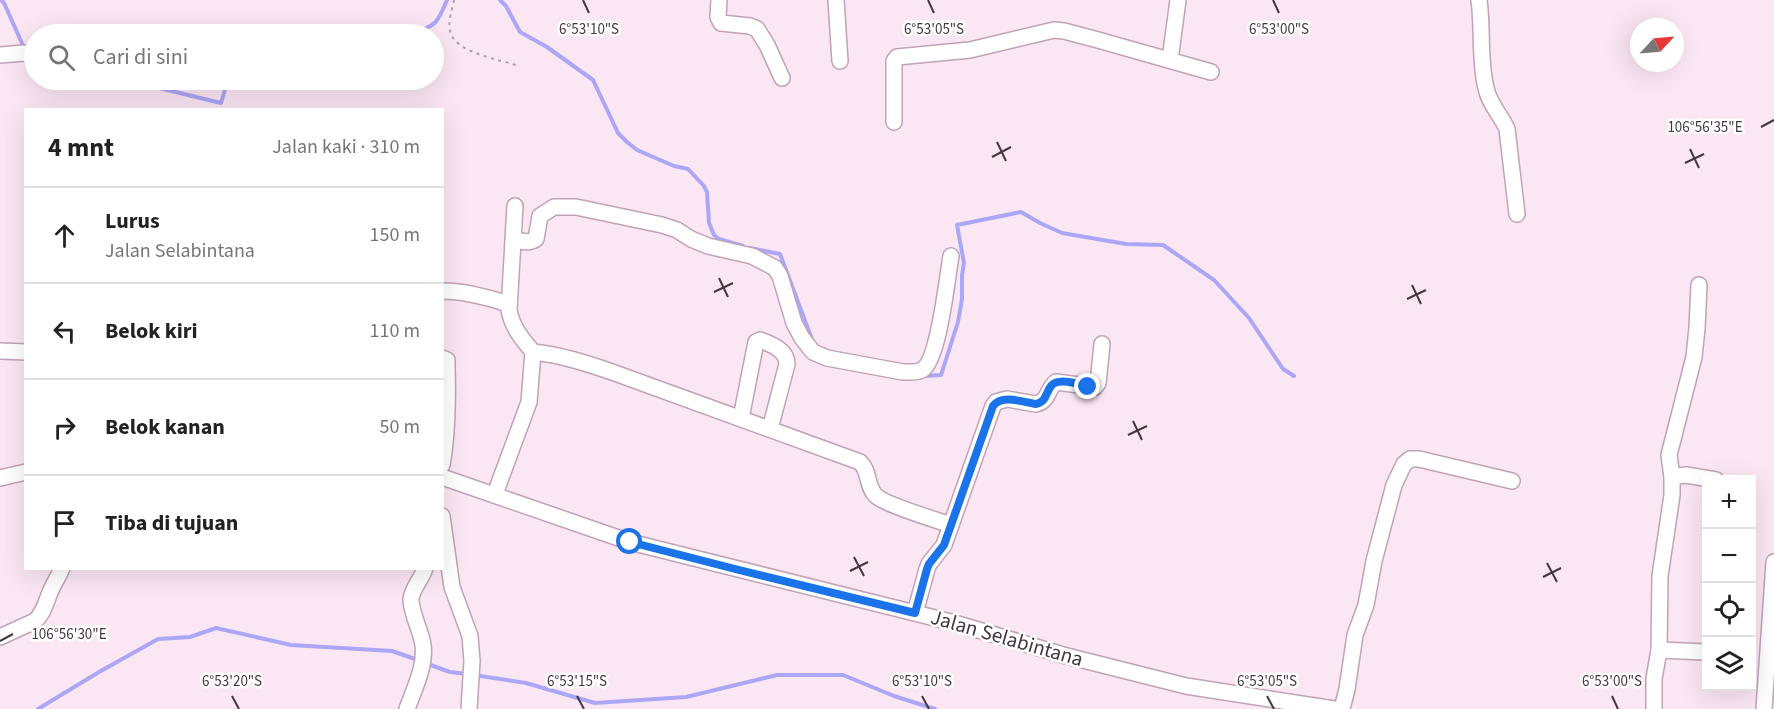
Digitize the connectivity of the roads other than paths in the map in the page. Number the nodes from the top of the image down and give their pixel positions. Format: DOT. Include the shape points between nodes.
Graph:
graph roads {
  1 [pos="719,0"];
  2 [pos="836,0"];
  3 [pos="1178,0"];
  4 [pos="1479,0"];
  5 [pos="24,53"];
  6 [pos="0,55"];
  7 [pos="1170,60"];
  8 [pos="840,61"];
  9 [pos="1211,72"];
  10 [pos="782,78"];
  11 [pos="894,122"];
  12 [pos="515,206"];
  13 [pos="1517,214"];
  14 [pos="514,240"];
  15 [pos="951,256"];
  16 [pos="1699,285"];
  17 [pos="444,291"];
  18 [pos="508,304"];
  19 [pos="1102,344"];
  20 [pos="0,351"];
  21 [pos="24,352"];
  22 [pos="533,352"];
  23 [pos="444,358"];
  24 [pos="741,418"];
  25 [pos="770,429"];
  26 [pos="444,455"];
  27 [pos="24,472"];
  28 [pos="1672,477"];
  29 [pos="0,478"];
  30 [pos="444,478"];
  31 [pos="1702,478"];
  32 [pos="1512,481"];
  33 [pos="495,494"];
  34 [pos="951,525"];
  35 [pos="444,530"];
  36 [pos="1774,562"];
  37 [pos="61,570"];
  38 [pos="424,570"];
  39 [pos="915,613"];
  40 [pos="0,637"];
  41 [pos="1659,650"];
  42 [pos="1702,652"];
  43 [pos="1756,655"];
  44 [pos="1771,656"];
  45 [pos="407,709"];
  46 [pos="469,709"];
  47 [pos="1334,709"];
  48 [pos="1342,709"];
  49 [pos="1654,709"];
  50 [pos="1764,709"];
  1 -- 10 [label="street" via="719,22 758,28"];
  2 -- 8 [label="street"];
  3 -- 7 [label="street"];
  4 -- 13 [label="street" via="1486,90 1507,129"];
  5 -- 6 [label="street"];
  7 -- 9 [label="street"];
  7 -- 11 [label="street" via="1054,30 970,50 899,56 894,61"];
  12 -- 14 [label="street"];
  14 -- 15 [label="street" via="534,241 540,216 554,207 576,207 677,230 708,246 752,256 775,268 794,322 813,352 903,372 923,369 930,361"];
  14 -- 18 [label="street"];
  16 -- 28 [label="street" via="1694,357 1669,455"];
  17 -- 18 [label="street"];
  18 -- 22 [label="street" via="514,325"];
  19 -- 34 [label="street" via="1095,387 1056,382 1041,403 1007,399 996,402"];
  20 -- 21 [label="street"];
  22 -- 24 [label="street" via="577,360"];
  22 -- 33 [label="street" via="529,402"];
  23 -- 26 [label="street" via="448,402"];
  24 -- 25 [label="street"];
  24 -- 25 [label="street" via="756,342 760,340 787,358"];
  25 -- 34 [label="street" via="860,462 876,496"];
  27 -- 29 [label="street"];
  28 -- 31 [label="street"];
  28 -- 41 [label="street" via="1660,576"];
  30 -- 33 [label="street, Jalan Selabintana"];
  32 -- 48 [label="street" via="1419,459 1404,464 1394,485 1366,605 1355,635"];
  33 -- 39 [label="street, Jalan Selabintana" via="630,542"];
  34 -- 39 [label="street" via="944,545 929,564"];
  35 -- 46 [label="street" via="452,587 470,636"];
  36 -- 44 [label="street"];
  37 -- 40 [label="street" via="39,618"];
  38 -- 45 [label="street" via="411,600 424,660"];
  39 -- 47 [label="street, Jalan Selabintana" via="1186,686"];
  41 -- 42 [label="street"];
  41 -- 49 [label="street"];
  43 -- 44 [label="street"];
  44 -- 50 [label="street"];
}
